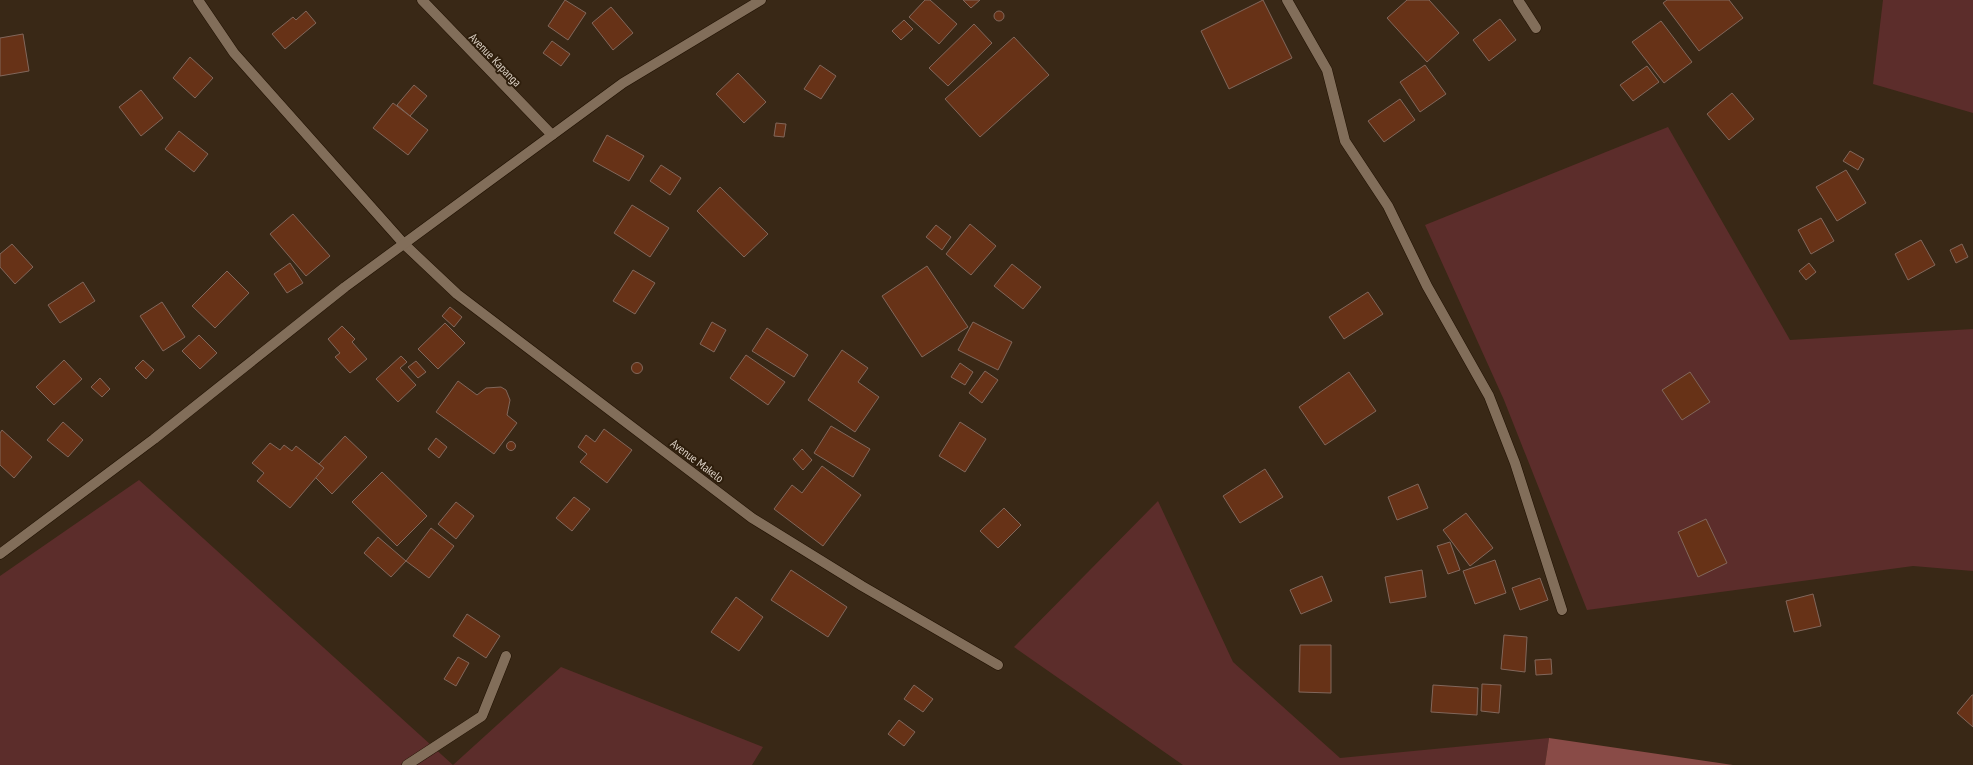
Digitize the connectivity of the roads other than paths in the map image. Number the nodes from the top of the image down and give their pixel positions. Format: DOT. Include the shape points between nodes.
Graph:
graph roads {
  1 [pos="198,0"];
  2 [pos="422,0"];
  3 [pos="761,0"];
  4 [pos="1287,0"];
  5 [pos="1518,0"];
  6 [pos="1536,28"];
  7 [pos="552,135"];
  8 [pos="404,244"];
  9 [pos="0,554"];
  10 [pos="1562,610"];
  11 [pos="506,656"];
  12 [pos="998,665"];
  13 [pos="407,765"];
  1 -- 8 [label="street, Avenue Makelo" via="234,53"];
  2 -- 7 [label="street, Avenue Kapanga"];
  3 -- 7 [label="street" via="623,83"];
  4 -- 10 [label="street" via="1327,70 1345,141 1388,206 1427,286 1489,396 1516,463"];
  5 -- 6 [label="street"];
  7 -- 8 [label="street"];
  8 -- 9 [label="street" via="154,439"];
  8 -- 12 [label="street, Avenue Makelo" via="457,294 752,518"];
  11 -- 13 [label="street" via="482,716"];
}
